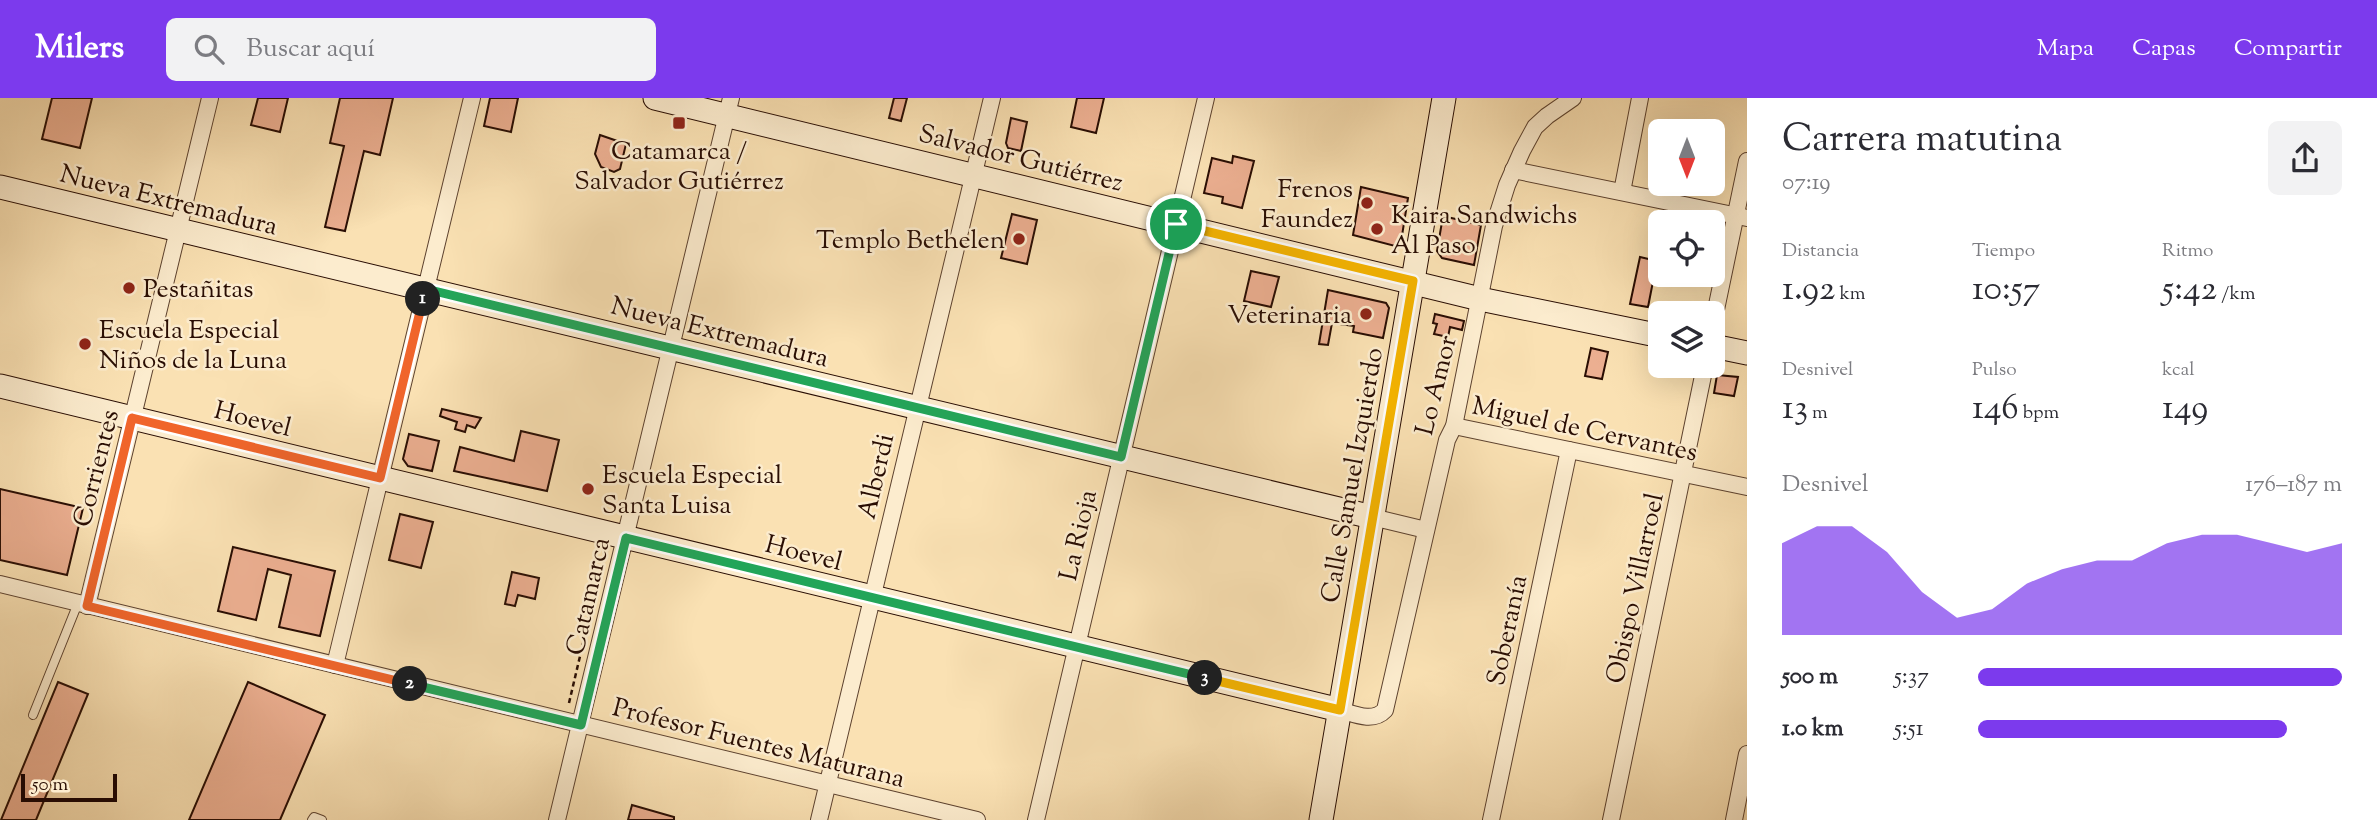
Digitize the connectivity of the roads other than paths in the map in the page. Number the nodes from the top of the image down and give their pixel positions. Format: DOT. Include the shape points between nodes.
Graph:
graph roads {
  1 [pos="210,98"];
  2 [pos="472,98"];
  3 [pos="655,98"];
  4 [pos="992,98"];
  5 [pos="1206,98"];
  6 [pos="1444,98"];
  7 [pos="1573,98"];
  8 [pos="1640,98"];
  9 [pos="729,107"];
  10 [pos="1747,161"];
  11 [pos="1513,170"];
  12 [pos="973,175"];
  13 [pos="0,187"];
  14 [pos="1622,192"];
  15 [pos="1741,217"];
  16 [pos="1176,224"];
  17 [pos="178,230"];
  18 [pos="1413,281"];
  19 [pos="426,289"];
  20 [pos="1480,299"];
  21 [pos="1719,301"];
  22 [pos="1648,332"];
  23 [pos="1725,348"];
  24 [pos="671,349"];
  25 [pos="1747,353"];
  26 [pos="1702,378"];
  27 [pos="0,386"];
  28 [pos="917,408"];
  29 [pos="132,418"];
  30 [pos="1454,426"];
  31 [pos="1569,450"];
  32 [pos="1121,457"];
  33 [pos="1682,474"];
  34 [pos="380,478"];
  35 [pos="1747,487"];
  36 [pos="1372,517"];
  37 [pos="1426,530"];
  38 [pos="626,538"];
  39 [pos="0,584"];
  40 [pos="872,597"];
  41 [pos="82,604"];
  42 [pos="1076,646"];
  43 [pos="335,665"];
  44 [pos="1386,707"];
  45 [pos="1340,710"];
  46 [pos="33,715"];
  47 [pos="581,725"];
  48 [pos="1747,754"];
  49 [pos="827,784"];
  50 [pos="312,820"];
  51 [pos="322,820"];
  52 [pos="557,820"];
  53 [pos="818,820"];
  54 [pos="976,820"];
  55 [pos="1036,820"];
  56 [pos="1321,820"];
  57 [pos="1491,820"];
  58 [pos="1611,820"];
  59 [pos="1734,820"];
  1 -- 17 [label="street, Corrientes"];
  2 -- 19 [label="street"];
  3 -- 9 [label="street, Salvador Gutiérrez"];
  4 -- 12 [label="street, Alberdi"];
  5 -- 16 [label="street, La Rioja"];
  6 -- 18 [label="street, Calle Samuel Izquierdo"];
  7 -- 11 [label="street, Lo Amor" via="1535,127"];
  8 -- 14 [label="street"];
  9 -- 12 [label="street, Salvador Gutiérrez"];
  9 -- 24 [label="street, Catamarca"];
  10 -- 15 [label="street"];
  11 -- 14 [label="street"];
  11 -- 20 [label="street, Lo Amor" via="1496,219"];
  12 -- 16 [label="street, Salvador Gutiérrez"];
  12 -- 28 [label="street, Alberdi"];
  13 -- 17 [label="street, Nueva Extremadura"];
  14 -- 15 [label="street"];
  15 -- 21 [label="street"];
  16 -- 18 [label="street, Salvador Gutiérrez"];
  16 -- 32 [label="street, La Rioja"];
  17 -- 19 [label="street, Nueva Extremadura"];
  17 -- 29 [label="street, Corrientes"];
  18 -- 20 [label="street, Salvador Gutiérrez"];
  18 -- 36 [label="street, Calle Samuel Izquierdo"];
  19 -- 24 [label="street, Nueva Extremadura"];
  19 -- 34 [label="street"];
  20 -- 22 [label="street, Salvador Gutiérrez"];
  20 -- 30 [label="street, Lo Amor"];
  23 -- 25 [label="street"];
  24 -- 28 [label="street, Nueva Extremadura"];
  24 -- 38 [label="street, Catamarca"];
  26 -- 33 [label="street, Obispo Villarroel"];
  27 -- 29 [label="street, Hoevel"];
  28 -- 32 [label="street, Nueva Extremadura"];
  28 -- 40 [label="street, Alberdi"];
  29 -- 34 [label="street, Hoevel"];
  29 -- 41 [label="street, Corrientes"];
  30 -- 31 [label="street, Miguel de Cervantes"];
  30 -- 37 [label="street, Lo Amor"];
  31 -- 33 [label="street, Miguel de Cervantes"];
  31 -- 57 [label="street, Soberanía"];
  32 -- 36 [label="street, Nueva Extremadura"];
  32 -- 42 [label="street, La Rioja"];
  33 -- 35 [label="street, Miguel de Cervantes"];
  33 -- 58 [label="street, Obispo Villarroel"];
  34 -- 38 [label="street, Hoevel"];
  34 -- 43 [label="street"];
  36 -- 37 [label="street, Nueva Extremadura"];
  36 -- 45 [label="street, Calle Samuel Izquierdo"];
  37 -- 44 [label="street, Lo Amor"];
  38 -- 40 [label="street, Hoevel"];
  38 -- 47 [label="street, Catamarca"];
  39 -- 41 [label="street, Profesor Fuentes Maturana"];
  40 -- 42 [label="street, Hoevel"];
  40 -- 49 [label="street, Alberdi"];
  41 -- 43 [label="street, Profesor Fuentes Maturana"];
  41 -- 46 [label="lane"];
  42 -- 45 [label="street, Hoevel"];
  42 -- 55 [label="street, La Rioja"];
  43 -- 47 [label="street, Profesor Fuentes Maturana"];
  44 -- 45 [label="street, Hoevel" via="1373,717"];
  45 -- 56 [label="street, Calle Samuel Izquierdo"];
  47 -- 49 [label="street, Profesor Fuentes Maturana"];
  47 -- 52 [label="street, Catamarca"];
  48 -- 59 [label="street"];
  49 -- 53 [label="street, Alberdi"];
  49 -- 54 [label="street, Profesor Fuentes Maturana"];
  50 -- 51 [label="lane"];
}
